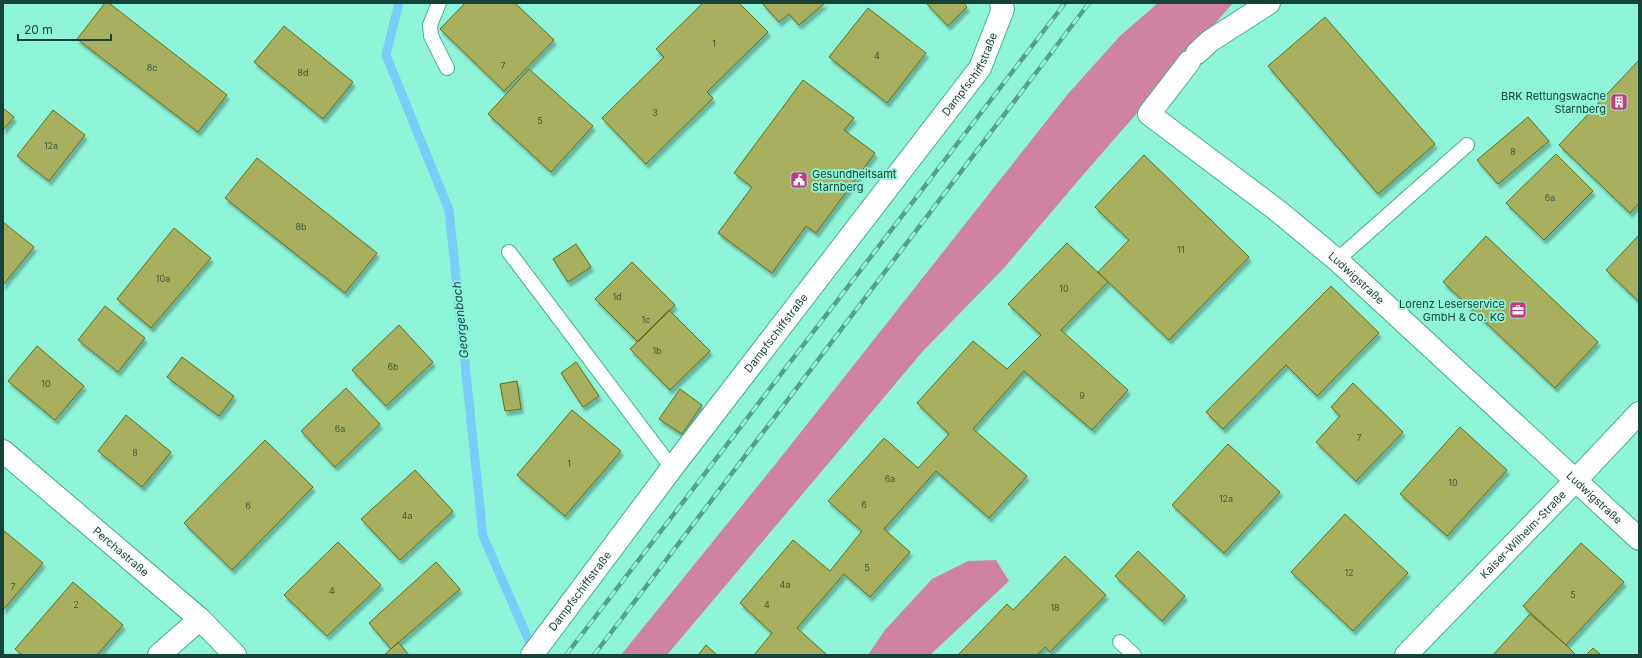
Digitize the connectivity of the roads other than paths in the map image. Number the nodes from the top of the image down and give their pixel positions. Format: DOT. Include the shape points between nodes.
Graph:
graph roads {
  1 [pos="439,3"];
  2 [pos="1002,3"];
  3 [pos="1269,3"];
  4 [pos="447,68"];
  5 [pos="1467,145"];
  6 [pos="509,252"];
  7 [pos="1337,260"];
  8 [pos="1639,413"];
  9 [pos="3,451"];
  10 [pos="672,468"];
  11 [pos="1576,480"];
  12 [pos="1639,539"];
  13 [pos="200,619"];
  14 [pos="1120,642"];
  15 [pos="160,655"];
  16 [pos="235,655"];
  17 [pos="532,655"];
  18 [pos="1134,655"];
  19 [pos="1406,655"];
  1 -- 4 [label="lane" via="430,25 431,36"];
  2 -- 10 [label="street, Dampfschiffstraße" via="980,68"];
  3 -- 7 [label="street, Ludwigstraße" via="1210,41 1193,57 1149,114 1278,211"];
  5 -- 7 [label="lane"];
  6 -- 10 [label="lane"];
  7 -- 11 [label="street, Ludwigstraße"];
  8 -- 11 [label="street, Kaiser-Wilhelm-Straße"];
  9 -- 13 [label="street, Perchastraße"];
  10 -- 17 [label="street, Dampfschiffstraße"];
  11 -- 12 [label="street, Ludwigstraße"];
  11 -- 19 [label="street, Kaiser-Wilhelm-Straße"];
  13 -- 15 [label="street"];
  13 -- 16 [label="street, Perchastraße"];
  14 -- 18 [label="lane"];
}
